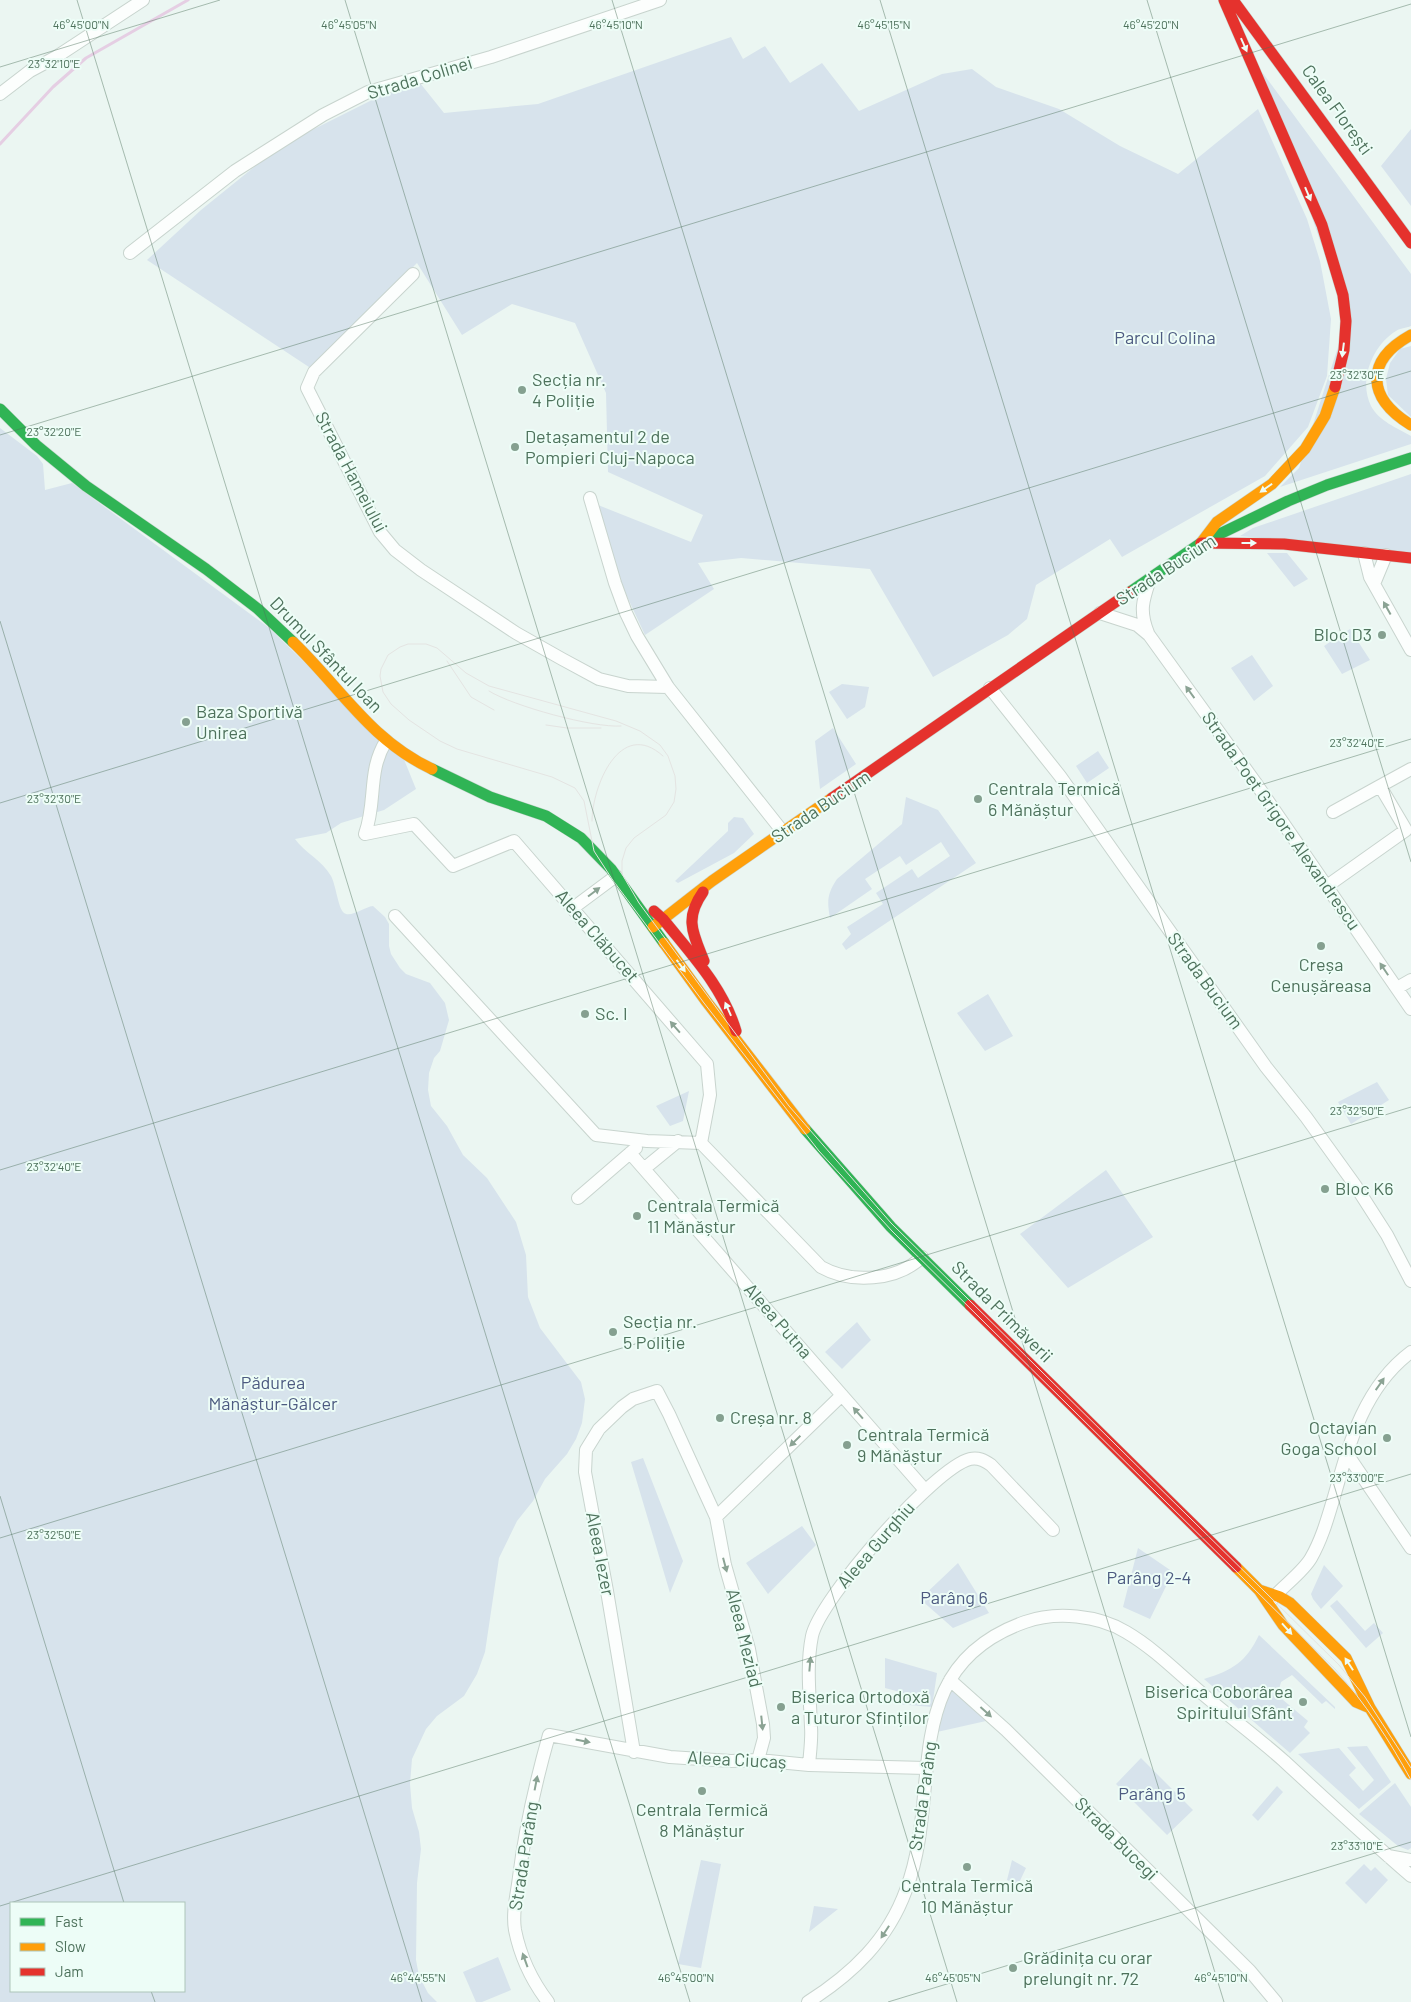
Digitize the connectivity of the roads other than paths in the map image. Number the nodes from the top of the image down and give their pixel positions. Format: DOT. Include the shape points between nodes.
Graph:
graph roads {
  1 [pos="143,0"];
  2 [pos="660,0"];
  3 [pos="1224,0"];
  4 [pos="1233,0"];
  5 [pos="0,94"];
  6 [pos="1411,242"];
  7 [pos="130,253"];
  8 [pos="414,274"];
  9 [pos="1411,335"];
  10 [pos="0,408"];
  11 [pos="1411,425"];
  12 [pos="1411,458"];
  13 [pos="590,498"];
  14 [pos="1200,544"];
  15 [pos="1364,553"];
  16 [pos="1386,555"];
  17 [pos="1411,558"];
  18 [pos="1150,579"];
  19 [pos="1374,584"];
  20 [pos="1100,613"];
  21 [pos="1149,635"];
  22 [pos="1411,650"];
  23 [pos="668,687"];
  24 [pos="990,688"];
  25 [pos="386,741"];
  26 [pos="1411,769"];
  27 [pos="1380,786"];
  28 [pos="1333,812"];
  29 [pos="783,832"];
  30 [pos="1409,833"];
  31 [pos="616,876"];
  32 [pos="712,882"];
  33 [pos="1327,886"];
  34 [pos="635,902"];
  35 [pos="649,907"];
  36 [pos="573,908"];
  37 [pos="395,916"];
  38 [pos="663,919"];
  39 [pos="653,927"];
  40 [pos="711,980"];
  41 [pos="1411,980"];
  42 [pos="1397,988"];
  43 [pos="1411,1009"];
  44 [pos="738,1042"];
  45 [pos="647,1141"];
  46 [pos="678,1142"];
  47 [pos="701,1143"];
  48 [pos="630,1152"];
  49 [pos="645,1168"];
  50 [pos="578,1198"];
  51 [pos="922,1257"];
  52 [pos="1411,1281"];
  53 [pos="1411,1352"];
  54 [pos="657,1391"];
  55 [pos="842,1395"];
  56 [pos="1347,1454"];
  57 [pos="925,1490"];
  58 [pos="716,1517"];
  59 [pos="1053,1530"];
  60 [pos="1411,1548"];
  61 [pos="1272,1599"];
  62 [pos="950,1680"];
  63 [pos="1370,1708"];
  64 [pos="549,1735"];
  65 [pos="634,1752"];
  66 [pos="758,1760"];
  67 [pos="809,1765"];
  68 [pos="926,1768"];
  69 [pos="1411,1774"];
  70 [pos="1388,1856"];
  71 [pos="1411,1860"];
  72 [pos="1411,1876"];
  73 [pos="548,2002"];
  74 [pos="808,2002"];
  75 [pos="1276,2002"];
  1 -- 5 [label="street" via="30,71"];
  2 -- 7 [label="street, Strada Colinei" via="491,57 368,92 235,171"];
  3 -- 14 [label="main road, one-way" via="1322,225 1343,295 1346,321 1344,350 1336,385 1325,416 1310,441 1283,474 1217,522"];
  4 -- 6 [label="main road, Calea Florești"];
  8 -- 23 [label="street, Strada Hameiului" via="314,372 307,388 380,532 395,550 421,570 516,633 584,671 599,679 628,686"];
  9 -- 11 [label="main road" via="1387,350 1377,377 1380,395 1388,409"];
  10 -- 25 [label="main road, Drumul Sfântul Ioan" via="31,440 86,486 206,569 264,614"];
  12 -- 14 [label="main road, Strada Bucium" via="1288,501"];
  13 -- 23 [label="street" via="626,613"];
  14 -- 15 [label="main road, one-way" via="1284,544"];
  14 -- 18 [label="main road, Strada Bucium"];
  15 -- 16 [label="main road"];
  15 -- 19 [label="street"];
  16 -- 17 [label="main road"];
  16 -- 19 [label="street"];
  18 -- 20 [label="main road, Strada Bucium"];
  18 -- 21 [label="street" via="1142,603 1142,620"];
  22 -- 19 [label="street, one-way"];
  20 -- 21 [label="street" via="1138,625"];
  20 -- 24 [label="main road, Strada Bucium"];
  33 -- 21 [label="street, Strada Poet Grigore Alexandrescu, one-way"];
  23 -- 29 [label="street"];
  24 -- 29 [label="main road, Strada Bucium"];
  24 -- 52 [label="street, Strada Bucium" via="1060,776 1266,1067 1355,1185"];
  25 -- 31 [label="main road, Drumul Sfântul Ioan" via="414,761 490,797 558,822 581,838"];
  25 -- 36 [label="street, Aleea Clăbucet" via="374,770 371,810 365,834 414,824 453,866 514,841"];
  26 -- 27 [label="street"];
  27 -- 28 [label="street"];
  27 -- 30 [label="street"];
  29 -- 32 [label="main road, Strada Bucium"];
  30 -- 33 [label="street"];
  31 -- 34 [label="main road, Drumul Sfântul Ioan"];
  36 -- 31 [label="street, one-way"];
  32 -- 35 [label="main road"];
  32 -- 38 [label="main road, Strada Bucium"];
  32 -- 40 [label="main road" via="701,895 690,922"];
  42 -- 33 [label="street, Strada Poet Grigore Alexandrescu, one-way"];
  34 -- 35 [label="main road"];
  34 -- 39 [label="main road, Drumul Sfântul Ioan"];
  35 -- 38 [label="main road"];
  47 -- 36 [label="street, Aleea Clăbucet, one-way" via="710,1095 707,1064"];
  37 -- 45 [label="street" via="596,1135"];
  38 -- 39 [label="main road, Strada Bucium"];
  38 -- 40 [label="main road, Strada Primăverii"];
  39 -- 44 [label="main road, Strada Primăverii, one-way"];
  44 -- 40 [label="main road, Strada Primăverii, one-way" via="730,1012 720,990"];
  41 -- 42 [label="street"];
  42 -- 43 [label="street, Strada Poet Grigore Alexandrescu"];
  44 -- 51 [label="main road, Strada Primăverii" via="822,1150"];
  45 -- 46 [label="street"];
  45 -- 48 [label="street"];
  46 -- 47 [label="street"];
  46 -- 49 [label="street"];
  47 -- 51 [label="street" via="821,1267 832,1273 884,1276 908,1267"];
  48 -- 49 [label="street, Aleea Putna"];
  48 -- 50 [label="street"];
  49 -- 55 [label="street, Aleea Putna"];
  51 -- 61 [label="main road, Strada Primăverii" via="1259,1590"];
  56 -- 53 [label="street, one-way" via="1357,1422 1381,1382"];
  54 -- 58 [label="street, Aleea Meziad"];
  54 -- 65 [label="street, Aleea Iezer" via="622,1407 599,1429 586,1450 585,1472"];
  57 -- 55 [label="street, Aleea Putna, one-way"];
  55 -- 58 [label="street, one-way"];
  56 -- 60 [label="street"];
  56 -- 61 [label="street" via="1328,1518 1311,1559"];
  57 -- 59 [label="street, Aleea Gurghiu" via="958,1464 980,1459 991,1465"];
  67 -- 57 [label="street, Aleea Gurghiu, one-way" via="812,1728 809,1670 813,1634 847,1576"];
  58 -- 66 [label="street, Aleea Meziad, one-way" via="725,1565 749,1649 763,1724 764,1738"];
  61 -- 63 [label="main road, Strada Primăverii, one-way" via="1283,1625 1356,1702"];
  63 -- 61 [label="main road, Strada Primăverii, one-way" via="1346,1658 1290,1603"];
  62 -- 68 [label="street, Strada Parâng" via="935,1718"];
  62 -- 70 [label="street, Strada Parâng" via="981,1643 1004,1629 1037,1618 1062,1616 1112,1624 1145,1644 1283,1760"];
  62 -- 75 [label="street, Strada Bucegi, one-way" via="1006,1730 1250,1971"];
  63 -- 69 [label="main road, Strada Primăverii"];
  64 -- 65 [label="street, Aleea Ciucaș, one-way"];
  73 -- 64 [label="street, Strada Parâng, one-way" via="537,1988 525,1962 514,1916 520,1863 537,1776"];
  65 -- 66 [label="street, Aleea Ciucaș" via="731,1761"];
  66 -- 67 [label="street, Aleea Ciucaș"];
  67 -- 68 [label="street, Aleea Ciucaș"];
  68 -- 74 [label="street, Strada Parâng, one-way" via="917,1847 907,1889 893,1919 877,1944 858,1964"];
  70 -- 71 [label="street"];
  70 -- 72 [label="street, Strada Parâng"];
}
